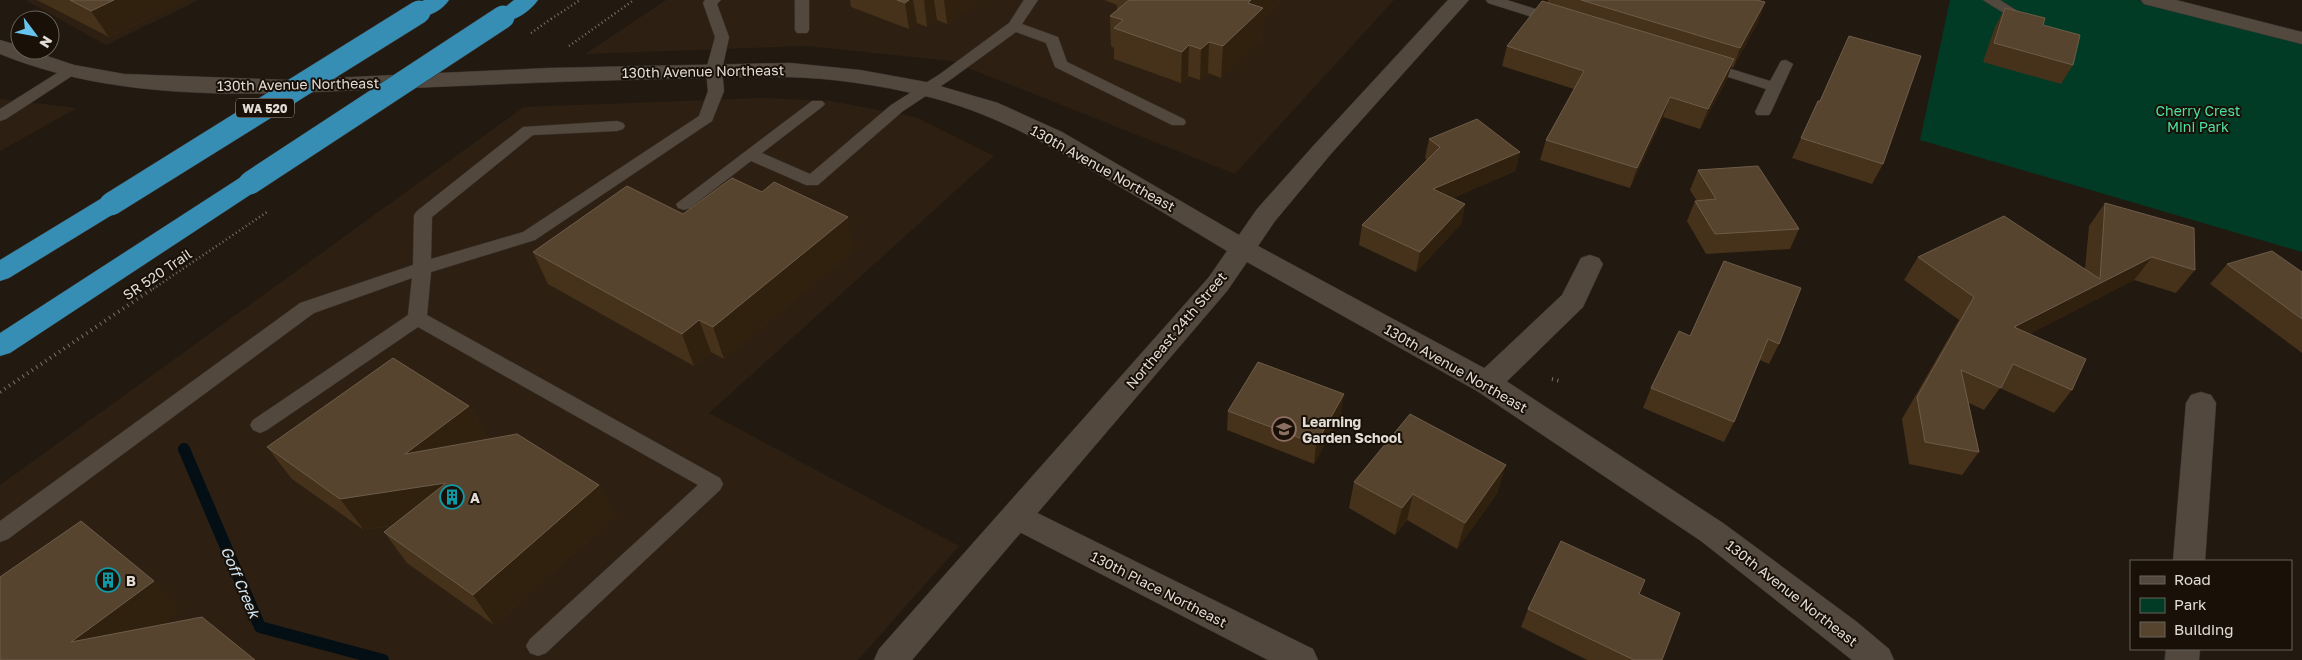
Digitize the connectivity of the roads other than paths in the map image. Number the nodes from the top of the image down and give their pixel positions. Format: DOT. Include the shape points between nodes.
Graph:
graph roads {
  1 [pos="439,0"];
  2 [pos="528,0"];
  3 [pos="714,0"];
  4 [pos="802,0"];
  5 [pos="1031,0"];
  6 [pos="1459,0"];
  7 [pos="1493,0"];
  8 [pos="1990,0"];
  9 [pos="2151,0"];
  10 [pos="1566,22"];
  11 [pos="1014,26"];
  12 [pos="2040,28"];
  13 [pos="802,30"];
  14 [pos="2302,38"];
  15 [pos="0,46"];
  16 [pos="1689,60"];
  17 [pos="1786,64"];
  18 [pos="714,70"];
  19 [pos="70,71"];
  20 [pos="1775,87"];
  21 [pos="926,89"];
  22 [pos="817,104"];
  23 [pos="1763,112"];
  24 [pos="0,116"];
  25 [pos="1178,122"];
  26 [pos="617,126"];
  27 [pos="751,155"];
  28 [pos="684,204"];
  29 [pos="1242,248"];
  30 [pos="1590,264"];
  31 [pos="422,268"];
  32 [pos="0,272"];
  33 [pos="417,318"];
  34 [pos="0,346"];
  35 [pos="1487,383"];
  36 [pos="2201,403"];
  37 [pos="260,426"];
  38 [pos="1017,516"];
  39 [pos="0,533"];
  40 [pos="2189,560"];
  41 [pos="538,646"];
  42 [pos="891,660"];
  43 [pos="1301,660"];
  44 [pos="1877,660"];
  1 -- 32 [label="highway, WA 520, bridge"];
  2 -- 34 [label="highway, bridge"];
  3 -- 18 [label="lane" via="710,3 722,37"];
  4 -- 13 [label="lane"];
  5 -- 11 [label="lane"];
  6 -- 29 [label="street, Northeast 24th Street" via="1322,150"];
  7 -- 10 [label="lane"];
  8 -- 12 [label="lane"];
  9 -- 14 [label="street"];
  11 -- 21 [label="lane"];
  11 -- 25 [label="lane" via="1053,40 1060,64"];
  15 -- 19 [label="street, 130th Avenue Northeast"];
  16 -- 20 [label="lane"];
  17 -- 20 [label="lane"];
  18 -- 19 [label="street, 130th Avenue Northeast" via="287,86 124,81"];
  18 -- 21 [label="street, 130th Avenue Northeast" via="790,70 860,77"];
  18 -- 31 [label="lane" via="716,91 706,118 529,236"];
  19 -- 24 [label="lane"];
  20 -- 23 [label="lane"];
  21 -- 27 [label="lane" via="897,108 812,181"];
  21 -- 29 [label="street, 130th Avenue Northeast" via="990,108 1054,137"];
  22 -- 27 [label="lane"];
  26 -- 31 [label="lane" via="529,130 423,215"];
  27 -- 28 [label="lane"];
  29 -- 35 [label="street, 130th Avenue Northeast"];
  29 -- 38 [label="street, Northeast 24th Street" via="1218,284"];
  30 -- 35 [label="street" via="1573,300"];
  31 -- 33 [label="lane"];
  31 -- 39 [label="lane" via="307,308"];
  33 -- 37 [label="lane"];
  33 -- 41 [label="lane" via="713,484"];
  35 -- 44 [label="street, 130th Avenue Northeast" via="1712,532"];
  36 -- 40 [label="street"];
  38 -- 42 [label="street, Northeast 24th Street"];
  38 -- 43 [label="street, 130th Place Northeast"];
}
